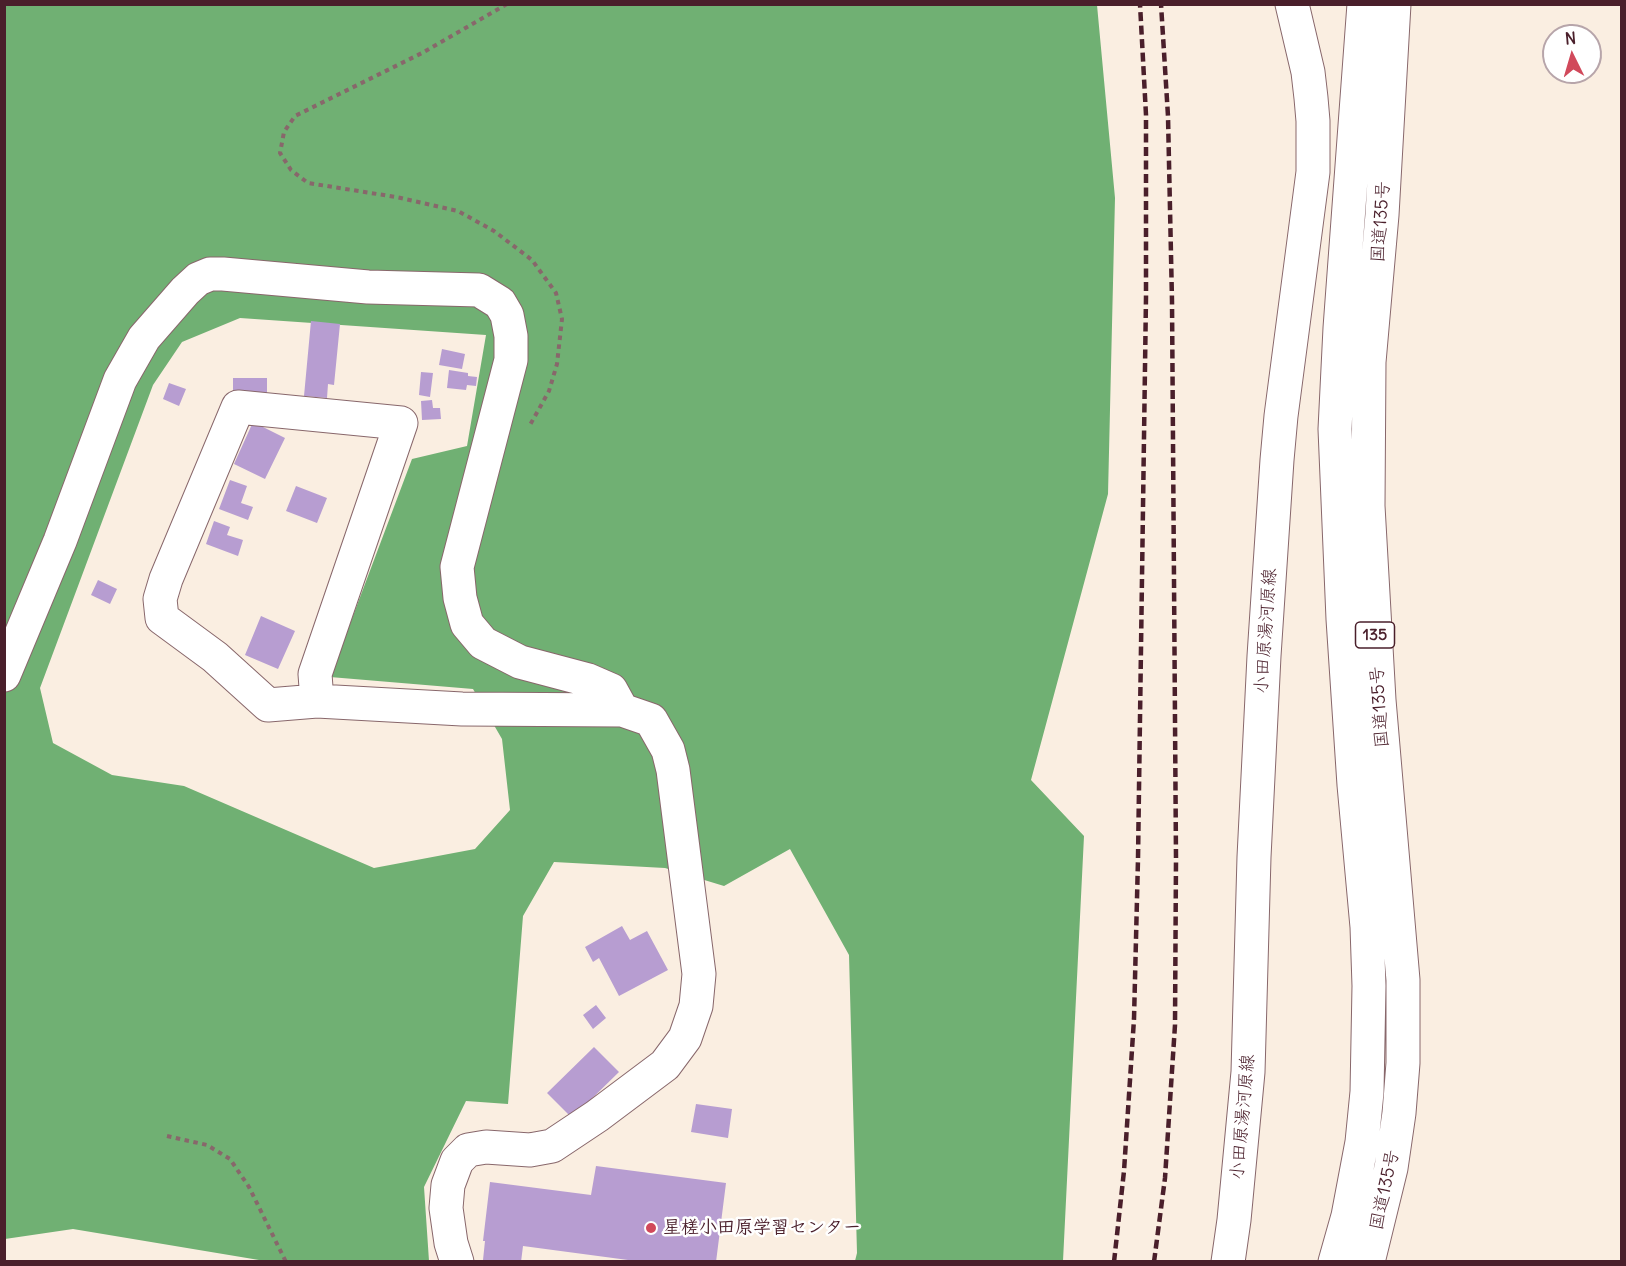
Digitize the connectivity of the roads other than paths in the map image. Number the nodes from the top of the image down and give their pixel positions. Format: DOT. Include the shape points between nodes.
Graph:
graph roads {
  1 [pos="1293,4"];
  2 [pos="1364,4"];
  3 [pos="1394,4"];
  4 [pos="4,675"];
  5 [pos="317,701"];
  6 [pos="622,710"];
  7 [pos="457,1262"];
  8 [pos="1227,1262"];
  9 [pos="1335,1262"];
  10 [pos="1368,1262"];
  1 -- 8 [label="main road, 小田原湯河原線" via="1311,98 1312,172 1281,416 1264,656 1248,1072"];
  2 -- 9 [label="main road, 国道135号 / 135" via="1335,429 1343,619 1367,927 1369,1008 1362,1142"];
  3 -- 10 [label="main road, 国道135号 / 135" via="1369,362 1368,506 1379,700 1403,980 1403,1063 1391,1168"];
  4 -- 6 [label="main road" via="60,541 120,380 144,338 185,291 210,274 368,287 479,290 500,303 507,315 511,360 458,567 467,624 483,643 520,662 588,680 610,690"];
  5 -- 5 [label="main road" via="268,705 215,657 162,618 160,599 166,579 238,407 400,423 315,674"];
  5 -- 6 [label="main road" via="462,709"];
  6 -- 7 [label="main road" via="651,720 671,760 692,905 699,974 696,1006 685,1038 665,1065 552,1146 530,1150 486,1146 468,1150 457,1161 448,1185 446,1208"];
}
